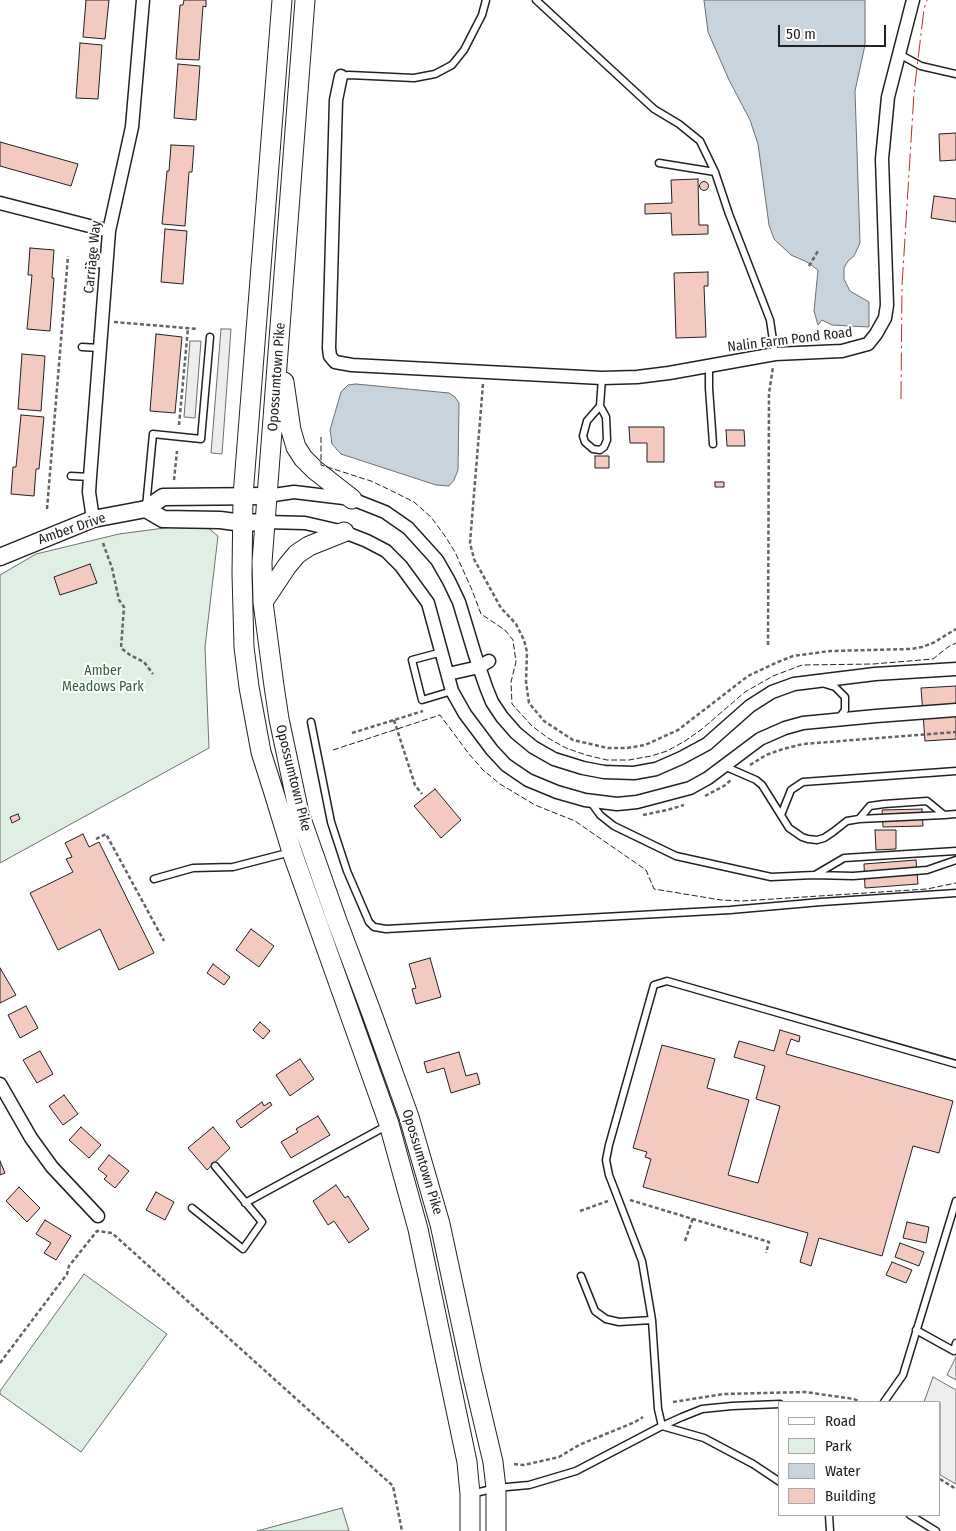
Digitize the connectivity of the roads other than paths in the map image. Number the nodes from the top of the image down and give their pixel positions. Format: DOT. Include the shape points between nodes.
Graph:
graph roads {
  1 [pos="142,0"];
  2 [pos="282,0"];
  3 [pos="305,0"];
  4 [pos="486,0"];
  5 [pos="536,0"];
  6 [pos="913,0"];
  7 [pos="898,54"];
  8 [pos="956,74"];
  9 [pos="341,76"];
  10 [pos="659,163"];
  11 [pos="715,172"];
  12 [pos="0,203"];
  13 [pos="109,231"];
  14 [pos="107,263"];
  15 [pos="89,266"];
  16 [pos="210,337"];
  17 [pos="82,348"];
  18 [pos="100,348"];
  19 [pos="279,350"];
  20 [pos="776,354"];
  21 [pos="709,366"];
  22 [pos="602,378"];
  23 [pos="600,406"];
  24 [pos="713,444"];
  25 [pos="71,476"];
  26 [pos="90,477"];
  27 [pos="243,496"];
  28 [pos="268,496"];
  29 [pos="352,499"];
  30 [pos="146,510"];
  31 [pos="93,519"];
  32 [pos="265,522"];
  33 [pos="243,523"];
  34 [pos="344,532"];
  35 [pos="0,557"];
  36 [pos="263,602"];
  37 [pos="442,652"];
  38 [pos="484,664"];
  39 [pos="956,669"];
  40 [pos="448,674"];
  41 [pos="816,681"];
  42 [pos="452,691"];
  43 [pos="956,710"];
  44 [pos="838,719"];
  45 [pos="311,722"];
  46 [pos="724,766"];
  47 [pos="956,771"];
  48 [pos="590,801"];
  49 [pos="956,814"];
  50 [pos="781,815"];
  51 [pos="944,815"];
  52 [pos="859,818"];
  53 [pos="956,851"];
  54 [pos="292,852"];
  55 [pos="956,860"];
  56 [pos="814,875"];
  57 [pos="154,879"];
  58 [pos="956,893"];
  59 [pos="956,1064"];
  60 [pos="0,1084"];
  61 [pos="389,1124"];
  62 [pos="215,1166"];
  63 [pos="956,1201"];
  64 [pos="245,1203"];
  65 [pos="192,1208"];
  66 [pos="98,1216"];
  67 [pos="581,1276"];
  68 [pos="652,1320"];
  69 [pos="916,1330"];
  70 [pos="956,1343"];
  71 [pos="885,1401"];
  72 [pos="778,1404"];
  73 [pos="662,1426"];
  74 [pos="778,1481"];
  75 [pos="496,1488"];
  76 [pos="470,1494"];
  77 [pos="829,1516"];
  78 [pos="912,1516"];
  79 [pos="470,1531"];
  80 [pos="496,1531"];
  81 [pos="830,1531"];
  82 [pos="936,1531"];
  1 -- 13 [label="street, Carriage Way" via="132,127"];
  2 -- 27 [label="main road, Opossumtown Pike"];
  3 -- 19 [label="main road, Opossumtown Pike"];
  4 -- 9 [label="lane" via="464,50 452,66 435,74 414,78"];
  5 -- 11 [label="lane" via="654,108 700,141"];
  6 -- 7 [label="street, Nalin Farm Pond Road"];
  7 -- 8 [label="lane" via="921,66"];
  7 -- 20 [label="street, Nalin Farm Pond Road" via="888,97 882,159 885,318 868,344 842,351"];
  9 -- 22 [label="street, Nalin Farm Pond Road" via="336,100 329,348 335,362 352,366"];
  10 -- 11 [label="lane"];
  11 -- 20 [label="lane" via="770,320"];
  12 -- 13 [label="street"];
  13 -- 14 [label="street, Carriage Way"];
  14 -- 15 [label="lane"];
  14 -- 18 [label="street, Carriage Way"];
  16 -- 30 [label="lane" via="201,439 153,434"];
  17 -- 18 [label="lane"];
  18 -- 26 [label="street, Carriage Way"];
  19 -- 28 [label="main road, Opossumtown Pike"];
  19 -- 29 [label="main road" via="296,447 315,470"];
  20 -- 21 [label="street, Nalin Farm Pond Road"];
  21 -- 22 [label="street, Nalin Farm Pond Road" via="653,375"];
  21 -- 24 [label="lane"];
  22 -- 23 [label="lane"];
  23 -- 23 [label="lane" via="587,421 583,436 593,449 600,450 608,440 606,417"];
  25 -- 26 [label="lane"];
  26 -- 31 [label="street, Carriage Way"];
  27 -- 28 [label="street, Amber Drive"];
  27 -- 30 [label="street, Amber Drive" via="163,497"];
  27 -- 33 [label="main road, Opossumtown Pike"];
  28 -- 29 [label="street" via="294,492"];
  28 -- 32 [label="main road, Opossumtown Pike"];
  29 -- 38 [label="street" via="385,512 408,528 437,560 459,602"];
  30 -- 31 [label="street, Amber Drive"];
  30 -- 33 [label="street" via="163,519"];
  31 -- 35 [label="street, Amber Drive"];
  32 -- 33 [label="street"];
  32 -- 34 [label="street" via="305,523"];
  32 -- 36 [label="main road, Opossumtown Pike"];
  33 -- 54 [label="main road, Opossumtown Pike" via="244,646 249,687 261,752"];
  34 -- 36 [label="main road" via="298,554"];
  34 -- 37 [label="street" via="386,551 401,566 428,603"];
  36 -- 75 [label="main road, Opossumtown Pike" via="279,719 299,813 409,1117 440,1224"];
  37 -- 40 [label="street"];
  37 -- 42 [label="lane" via="412,660 422,700"];
  38 -- 40 [label="street"];
  38 -- 41 [label="street" via="492,702 516,733 554,758 604,772 634,773 656,769 707,744 750,706 772,692"];
  39 -- 41 [label="street"];
  40 -- 42 [label="street"];
  41 -- 44 [label="lane" via="835,686 845,697 845,710"];
  42 -- 48 [label="street" via="465,714 506,765 528,780"];
  43 -- 44 [label="street"];
  44 -- 46 [label="street" via="785,728 760,739"];
  45 -- 58 [label="lane" via="331,822 347,871 368,922 374,927 386,929 710,911"];
  46 -- 48 [label="street" via="690,788 665,796 617,804"];
  46 -- 50 [label="lane" via="762,785"];
  47 -- 50 [label="lane" via="804,782 791,790"];
  48 -- 56 [label="lane" via="614,826 676,856 771,877"];
  49 -- 51 [label="lane"];
  50 -- 52 [label="lane" via="789,828 802,837 817,840 847,821"];
  51 -- 52 [label="lane"];
  51 -- 52 [label="lane" via="928,802 870,806"];
  53 -- 56 [label="lane" via="844,858"];
  54 -- 57 [label="lane" via="233,867 193,868"];
  54 -- 61 [label="main road, Opossumtown Pike"];
  55 -- 56 [label="lane" via="928,870 853,876"];
  59 -- 68 [label="lane" via="667,981 654,985 606,1160 608,1175 642,1261"];
  60 -- 66 [label="street" via="52,1167"];
  61 -- 64 [label="lane"];
  61 -- 76 [label="main road, Opossumtown Pike" via="422,1248 465,1453"];
  62 -- 64 [label="lane"];
  63 -- 69 [label="lane"];
  64 -- 65 [label="lane" via="262,1222 243,1249"];
  67 -- 68 [label="lane" via="595,1311 606,1319 619,1322"];
  68 -- 73 [label="lane"];
  69 -- 70 [label="lane" via="954,1351"];
  69 -- 71 [label="lane" via="903,1375"];
  72 -- 73 [label="lane" via="702,1410"];
  73 -- 74 [label="lane" via="704,1438"];
  73 -- 75 [label="lane" via="576,1471 529,1485"];
  75 -- 76 [label="lane"];
  75 -- 80 [label="main road, Opossumtown Pike"];
  76 -- 79 [label="main road, Opossumtown Pike"];
  77 -- 81 [label="lane"];
  78 -- 82 [label="lane"];
}
